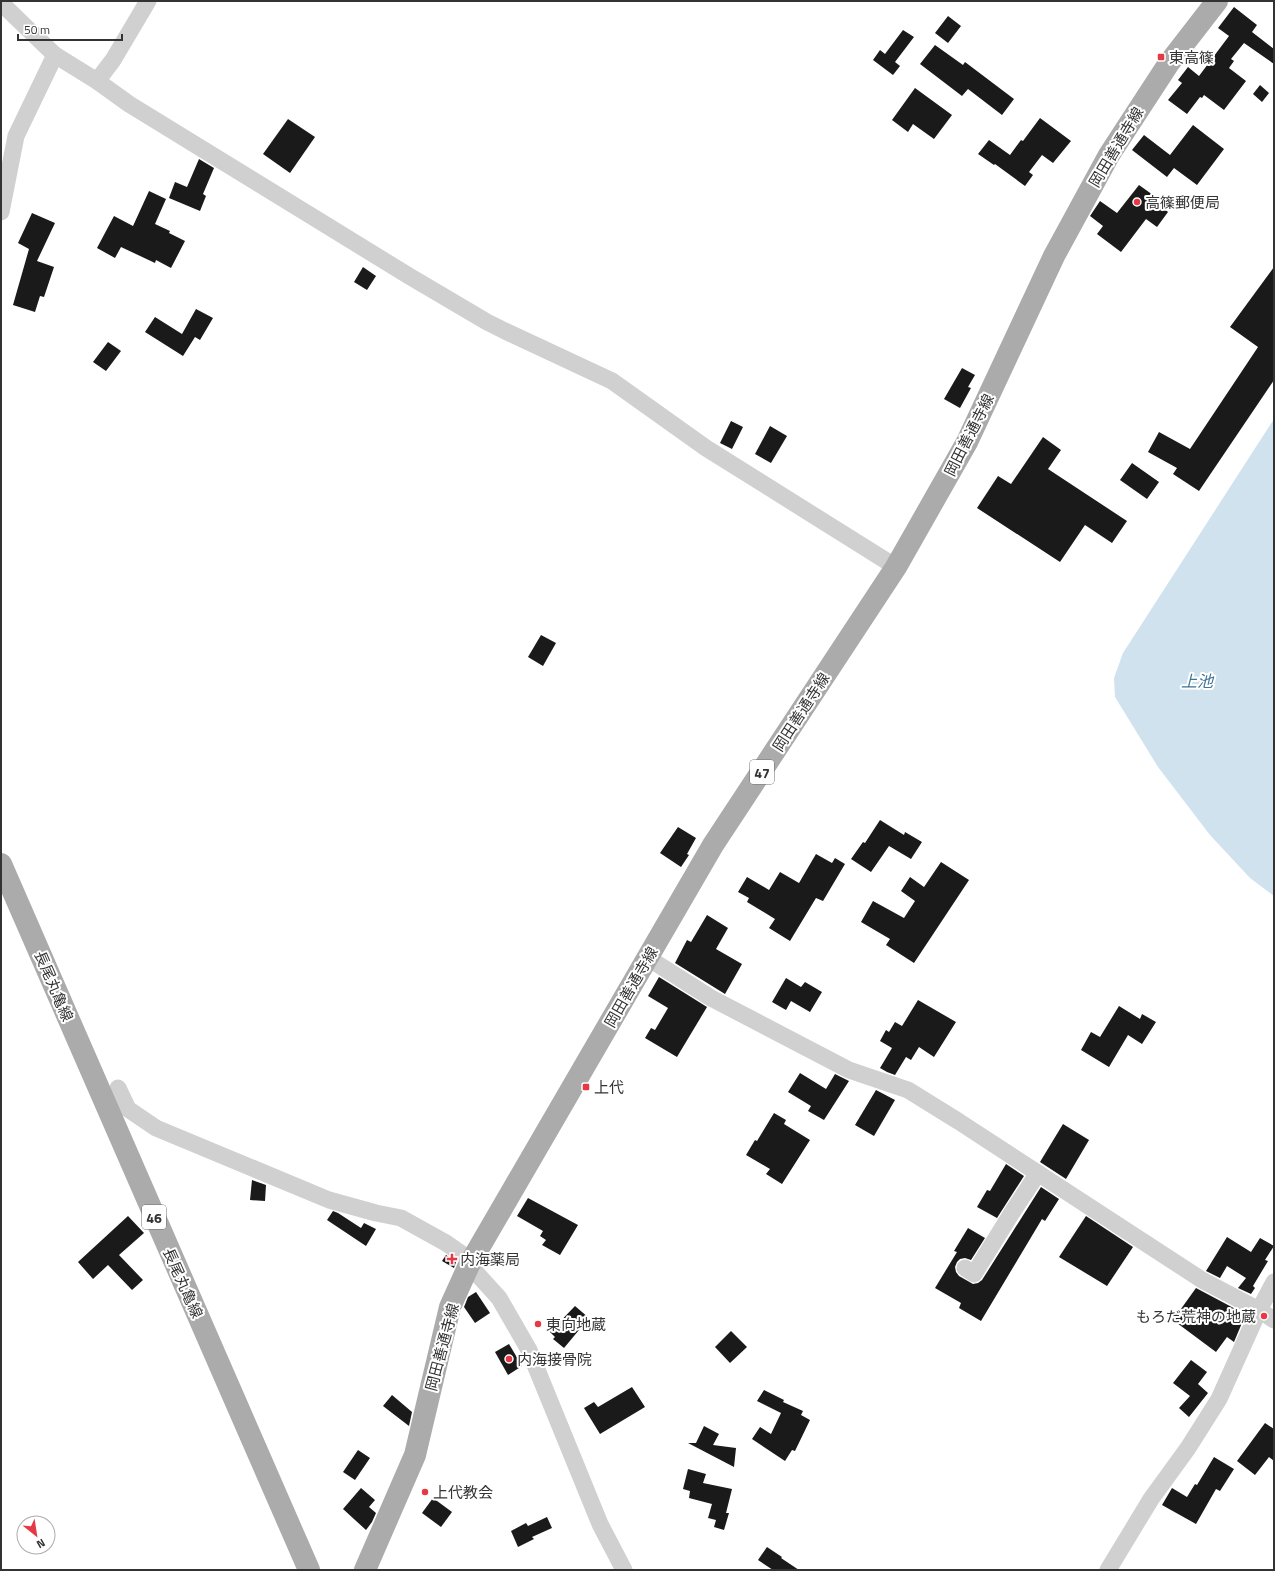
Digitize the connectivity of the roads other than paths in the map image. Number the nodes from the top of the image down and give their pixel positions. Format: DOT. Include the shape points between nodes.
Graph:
graph roads {
  1 [pos="148,1"];
  2 [pos="1217,1"];
  3 [pos="1,3"];
  4 [pos="55,56"];
  5 [pos="97,81"];
  6 [pos="1,212"];
  7 [pos="896,567"];
  8 [pos="1,864"];
  9 [pos="648,958"];
  10 [pos="118,1088"];
  11 [pos="119,1113"];
  12 [pos="1038,1173"];
  13 [pos="470,1265"];
  14 [pos="974,1274"];
  15 [pos="1274,1282"];
  16 [pos="1259,1310"];
  17 [pos="1274,1320"];
  18 [pos="309,1570"];
  19 [pos="365,1570"];
  20 [pos="624,1570"];
  21 [pos="1108,1570"];
  1 -- 5 [label="street" via="113,60"];
  2 -- 7 [label="main road, 岡田善通寺線 / 47" via="1169,63 1109,155 1054,256 967,442"];
  3 -- 4 [label="street"];
  4 -- 5 [label="street"];
  4 -- 6 [label="street" via="16,136"];
  5 -- 7 [label="street" via="129,104 409,276 505,331 612,381 706,448"];
  7 -- 9 [label="main road, 岡田善通寺線 / 47" via="713,845"];
  8 -- 11 [label="main road, 長尾丸亀線 / 46"];
  9 -- 12 [label="street" via="711,998 842,1066 908,1090"];
  9 -- 13 [label="main road, 岡田善通寺線 / 47"];
  10 -- 11 [label="street"];
  11 -- 13 [label="street" via="329,1200 400,1218 446,1242 466,1256"];
  11 -- 18 [label="main road, 長尾丸亀線 / 46"];
  12 -- 14 [label="street"];
  12 -- 16 [label="street" via="1202,1280"];
  13 -- 19 [label="main road, 岡田善通寺線 / 47" via="450,1307 414,1455"];
  13 -- 20 [label="street" via="499,1298 529,1350 600,1524"];
  15 -- 16 [label="street"];
  16 -- 17 [label="street"];
  16 -- 21 [label="street" via="1219,1399 1151,1499"];
}
